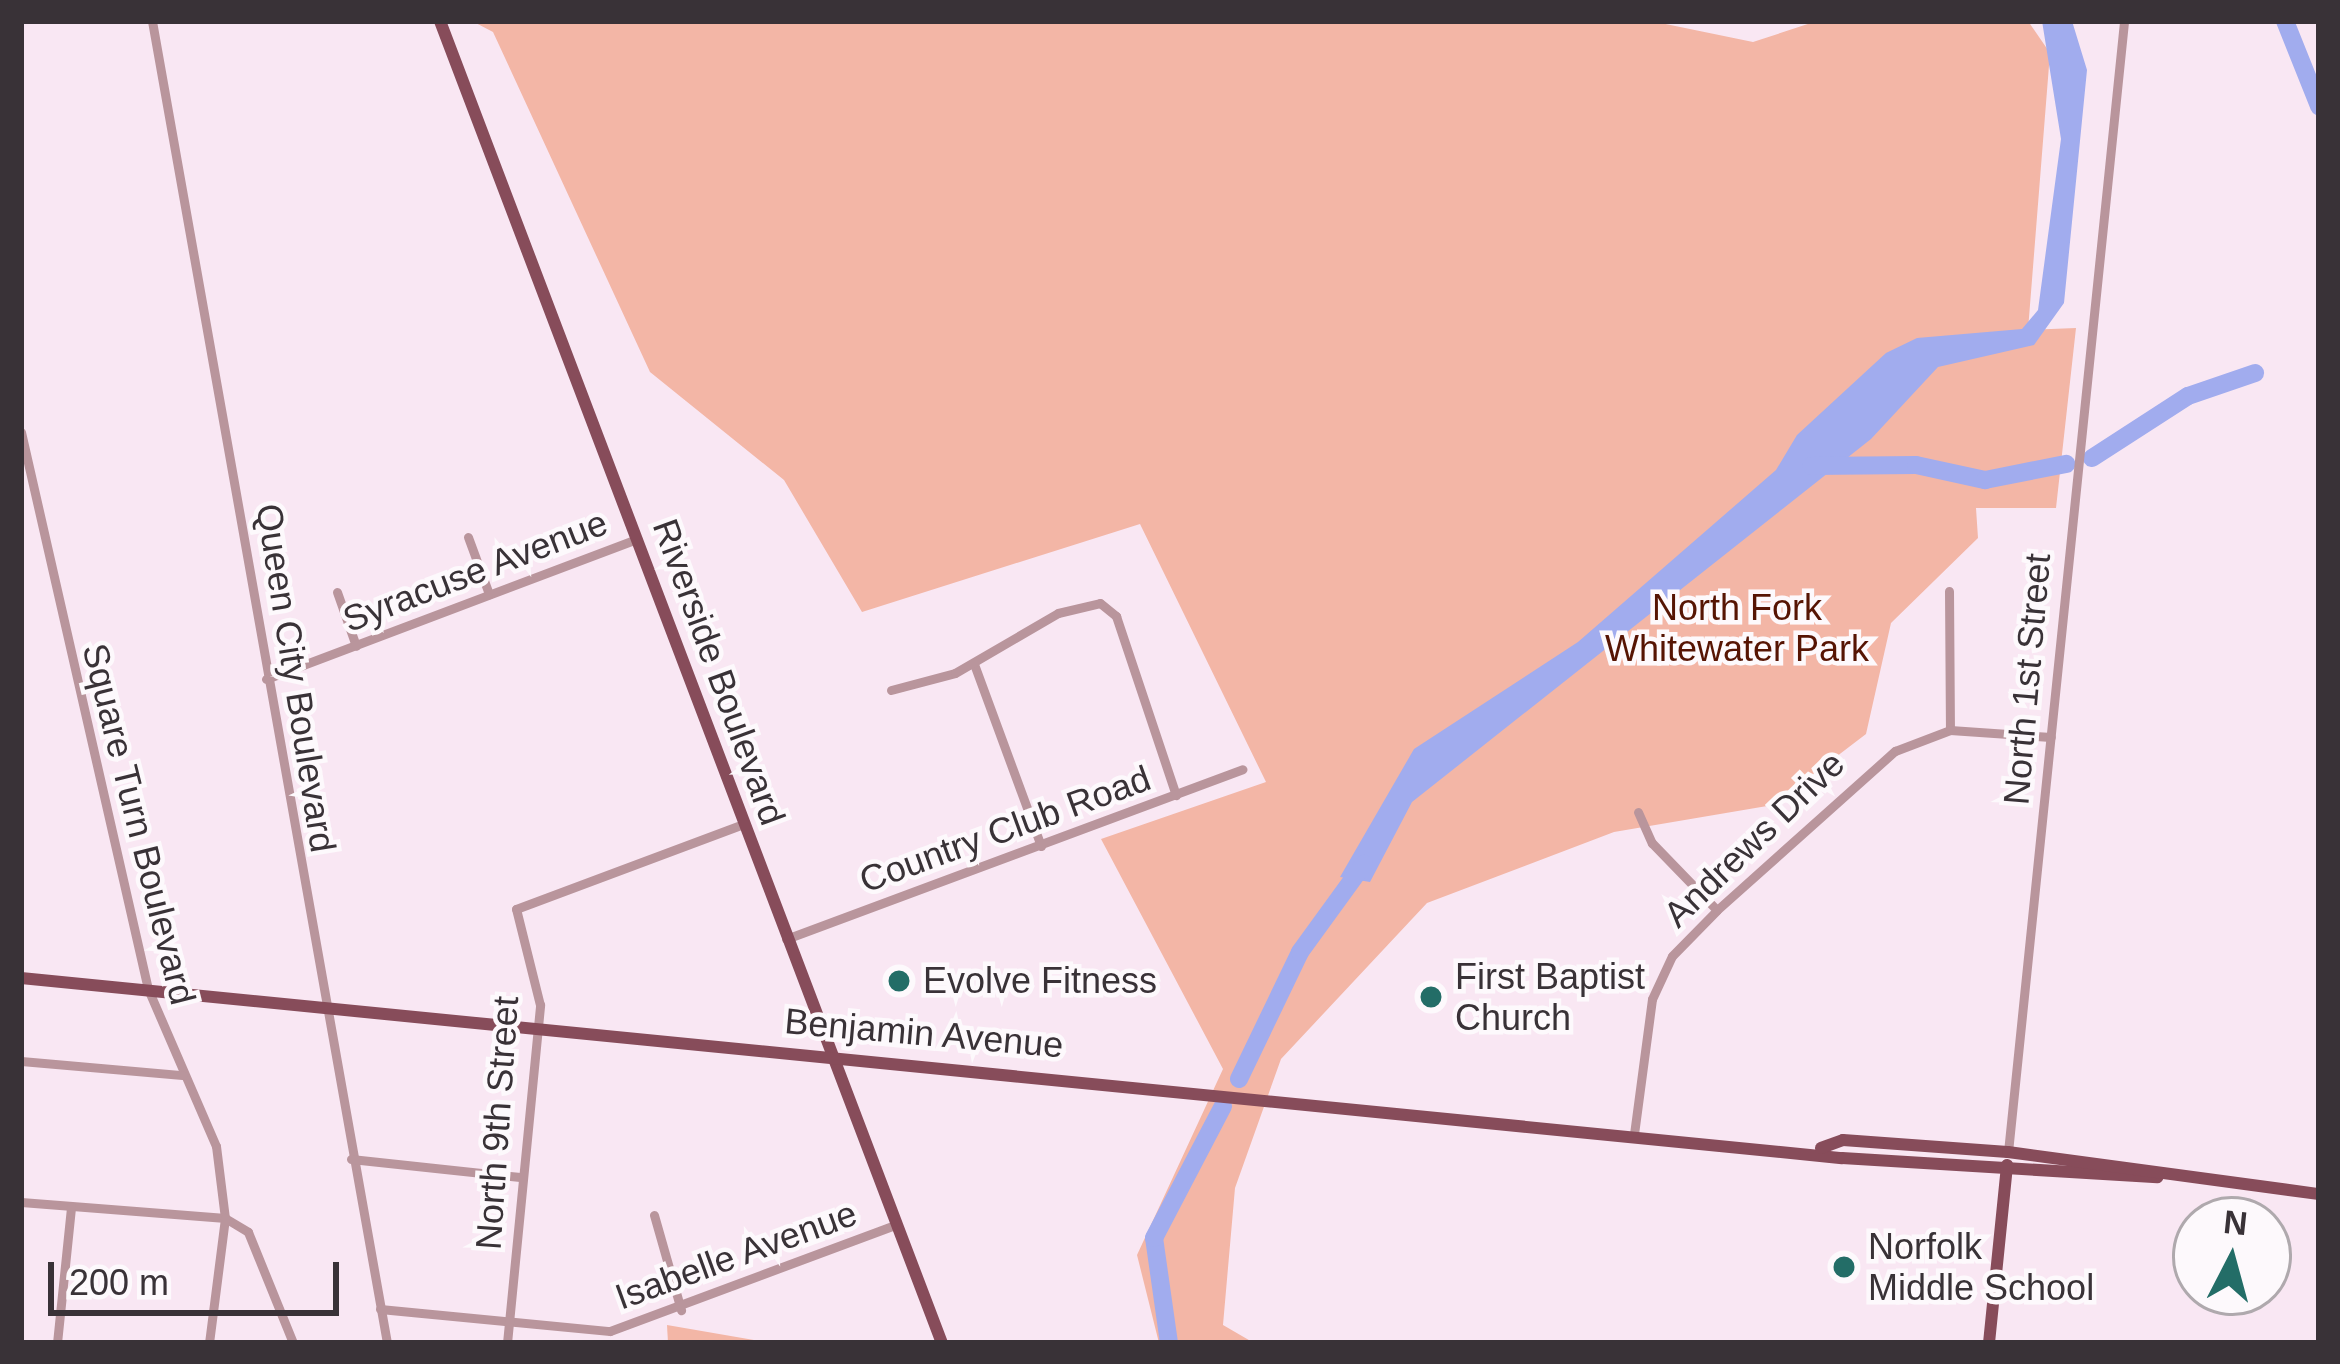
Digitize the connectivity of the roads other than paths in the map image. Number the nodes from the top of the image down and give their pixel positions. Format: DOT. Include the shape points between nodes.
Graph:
graph roads {
  1 [pos="152,21"];
  2 [pos="440,21"];
  3 [pos="2124,21"];
  4 [pos="21,433"];
  5 [pos="468,537"];
  6 [pos="637,538"];
  7 [pos="1949,591"];
  8 [pos="337,592"];
  9 [pos="489,594"];
  10 [pos="356,646"];
  11 [pos="974,664"];
  12 [pos="266,679"];
  13 [pos="890,690"];
  14 [pos="1950,730"];
  15 [pos="2051,736"];
  16 [pos="1242,770"];
  17 [pos="1176,794"];
  18 [pos="1638,812"];
  19 [pos="743,824"];
  20 [pos="1041,846"];
  21 [pos="1717,910"];
  22 [pos="786,939"];
  23 [pos="21,978"];
  24 [pos="148,989"];
  25 [pos="325,1007"];
  26 [pos="538,1026"];
  27 [pos="825,1053"];
  28 [pos="21,1061"];
  29 [pos="182,1075"];
  30 [pos="1634,1134"];
  31 [pos="1821,1148"];
  32 [pos="2008,1152"];
  33 [pos="351,1159"];
  34 [pos="2006,1170"];
  35 [pos="520,1177"];
  36 [pos="2157,1177"];
  37 [pos="2319,1194"];
  38 [pos="21,1202"];
  39 [pos="71,1207"];
  40 [pos="653,1215"];
  41 [pos="225,1218"];
  42 [pos="896,1225"];
  43 [pos="380,1309"];
  44 [pos="681,1310"];
  45 [pos="509,1322"];
  46 [pos="57,1343"];
  47 [pos="209,1343"];
  48 [pos="292,1343"];
  49 [pos="386,1343"];
  50 [pos="507,1343"];
  51 [pos="942,1343"];
  52 [pos="1989,1343"];
  1 -- 12 [label="street, Queen City Boulevard"];
  2 -- 6 [label="main road, Riverside Boulevard"];
  3 -- 15 [label="street, North 1st Street"];
  4 -- 24 [label="street, Square Turn Boulevard"];
  5 -- 9 [label="street"];
  6 -- 9 [label="street, Syracuse Avenue"];
  6 -- 19 [label="main road, Riverside Boulevard"];
  7 -- 14 [label="street"];
  8 -- 10 [label="street"];
  9 -- 10 [label="street, Syracuse Avenue"];
  10 -- 12 [label="street, Syracuse Avenue"];
  11 -- 13 [label="street"];
  11 -- 17 [label="street" via="1058,613 1104,605"];
  11 -- 20 [label="street"];
  12 -- 25 [label="street, Queen City Boulevard"];
  14 -- 15 [label="street, Andrews Drive"];
  14 -- 21 [label="street, Andrews Drive" via="1870,766"];
  15 -- 32 [label="street, North 1st Street"];
  16 -- 17 [label="street, Country Club Road"];
  17 -- 20 [label="street, Country Club Road"];
  18 -- 21 [label="street" via="1652,843"];
  19 -- 22 [label="main road, Riverside Boulevard"];
  19 -- 26 [label="street, North 9th Street" via="516,909"];
  20 -- 22 [label="street, Country Club Road"];
  21 -- 30 [label="street, Andrews Drive" via="1672,956 1652,999"];
  22 -- 27 [label="main road, Riverside Boulevard"];
  23 -- 24 [label="main road, Benjamin Avenue"];
  24 -- 25 [label="main road, Benjamin Avenue"];
  24 -- 29 [label="street, Square Turn Boulevard"];
  25 -- 26 [label="main road, Benjamin Avenue"];
  25 -- 33 [label="street, Queen City Boulevard"];
  26 -- 27 [label="main road, Benjamin Avenue"];
  26 -- 35 [label="street, North 9th Street"];
  27 -- 30 [label="main road, Benjamin Avenue"];
  27 -- 42 [label="main road, Riverside Boulevard"];
  28 -- 29 [label="street"];
  29 -- 41 [label="street, Square Turn Boulevard" via="215,1146"];
  30 -- 31 [label="main road, Benjamin Avenue"];
  31 -- 32 [label="main road, Benjamin Avenue" via="1843,1140"];
  31 -- 34 [label="main road, Benjamin Avenue"];
  32 -- 34 [label="main road, North 1st Street"];
  32 -- 36 [label="main road, Benjamin Avenue"];
  33 -- 35 [label="street"];
  33 -- 43 [label="street, Queen City Boulevard"];
  34 -- 36 [label="main road, Benjamin Avenue"];
  34 -- 52 [label="main road, North 1st Street"];
  35 -- 45 [label="street, North 9th Street"];
  36 -- 37 [label="main road"];
  38 -- 39 [label="street"];
  39 -- 41 [label="street"];
  39 -- 46 [label="street"];
  40 -- 44 [label="street"];
  41 -- 47 [label="street, Square Turn Boulevard"];
  41 -- 48 [label="street" via="248,1232"];
  42 -- 44 [label="street, Isabelle Avenue"];
  42 -- 51 [label="main road, Riverside Boulevard"];
  43 -- 45 [label="street, Isabelle Avenue"];
  43 -- 49 [label="street, Queen City Boulevard"];
  44 -- 45 [label="street, Isabelle Avenue" via="610,1330"];
  45 -- 50 [label="street, North 9th Street"];
}
